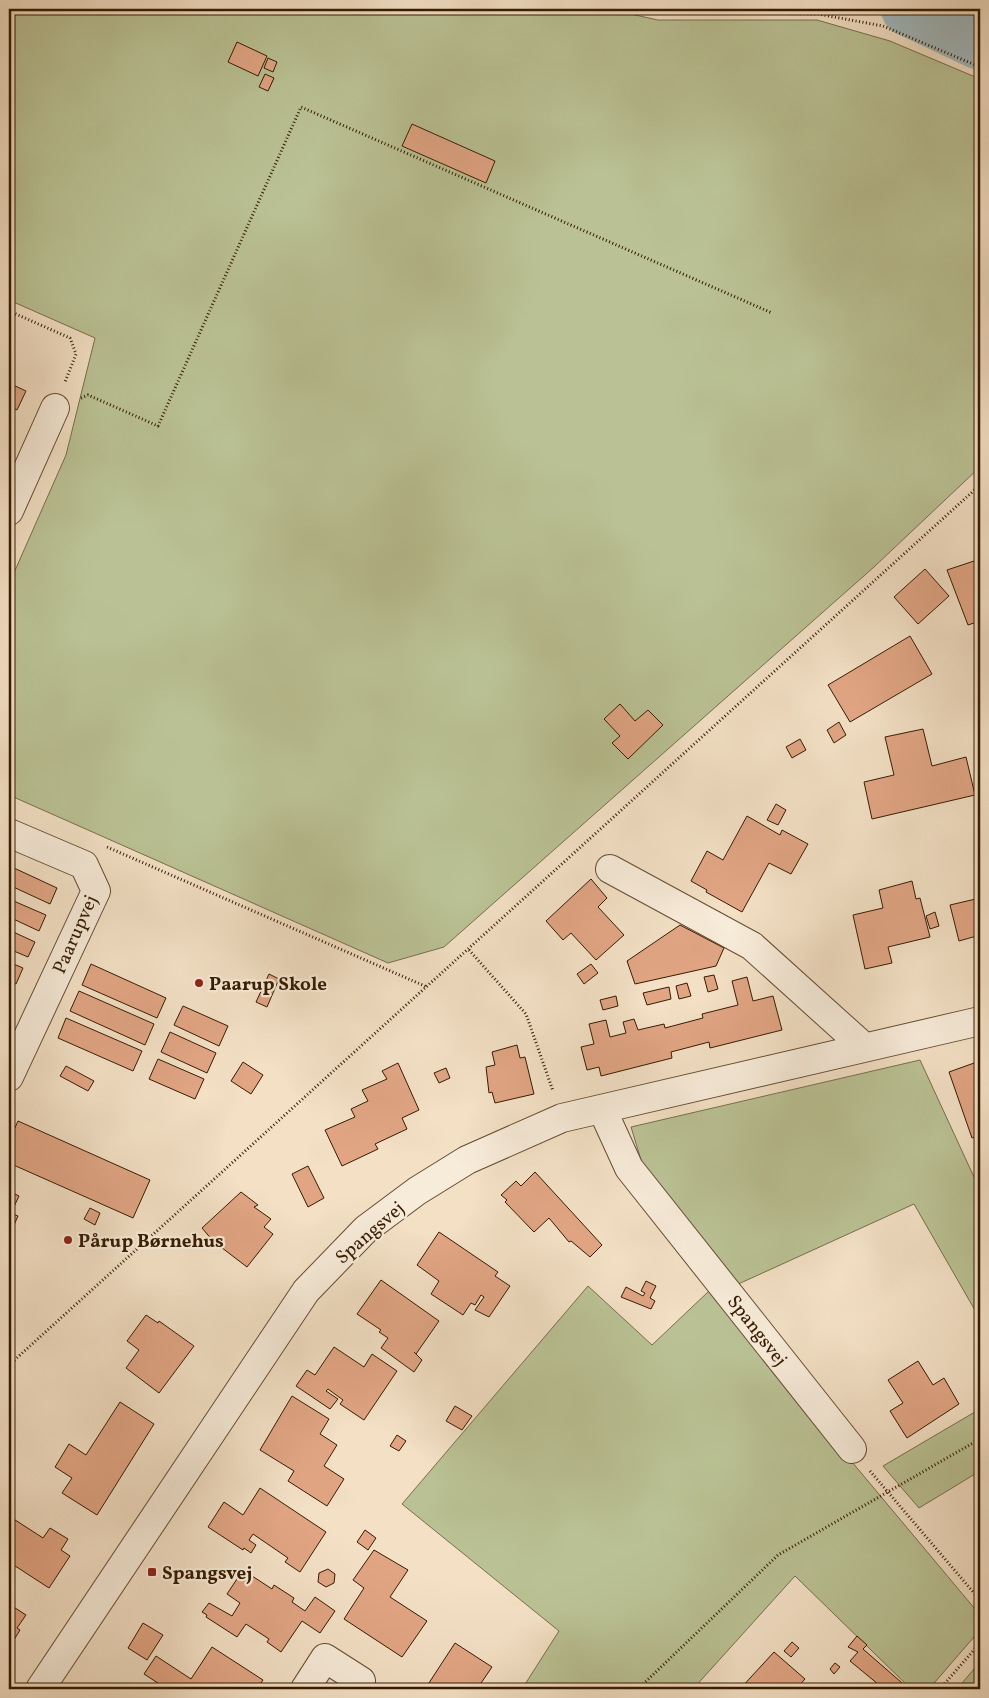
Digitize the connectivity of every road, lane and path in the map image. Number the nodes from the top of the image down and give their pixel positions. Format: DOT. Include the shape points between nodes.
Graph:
graph roads {
  1 [pos="643,9"];
  2 [pos="980,67"];
  3 [pos="9,311"];
  4 [pos="772,313"];
  5 [pos="55,408"];
  6 [pos="980,486"];
  7 [pos="9,511"];
  8 [pos="9,832"];
  9 [pos="104,845"];
  10 [pos="610,869"];
  11 [pos="469,950"];
  12 [pos="427,987"];
  13 [pos="980,1021"];
  14 [pos="864,1047"];
  15 [pos="9,1077"];
  16 [pos="602,1109"];
  17 [pos="562,1118"];
  18 [pos="9,1365"];
  19 [pos="980,1439"];
  20 [pos="852,1449"];
  21 [pos="886,1493"];
  22 [pos="980,1600"];
  23 [pos="980,1643"];
  24 [pos="361,1681"];
  25 [pos="40,1689"];
  26 [pos="305,1689"];
  27 [pos="638,1689"];
  28 [pos="940,1689"];
  1 -- 2 [label="path" via="659,12 818,14 883,26"];
  3 -- 5 [label="path" via="70,338 76,354"];
  4 -- 5 [label="path" via="301,107 158,426 88,395"];
  5 -- 7 [label="street"];
  6 -- 11 [label="path"];
  8 -- 15 [label="street, Paarupvej" via="84,865 96,891"];
  9 -- 12 [label="path"];
  10 -- 14 [label="street" via="752,946"];
  11 -- 12 [label="path"];
  11 -- 17 [label="path" via="526,1014"];
  12 -- 18 [label="path"];
  13 -- 14 [label="street, Spangsvej"];
  14 -- 16 [label="street, Spangsvej"];
  16 -- 17 [label="street, Spangsvej"];
  16 -- 20 [label="street, Spangsvej" via="629,1168"];
  17 -- 25 [label="street, Spangsvej" via="468,1160 417,1191 366,1229 306,1292"];
  19 -- 21 [label="path"];
  20 -- 21 [label="path"];
  21 -- 22 [label="path"];
  21 -- 27 [label="path" via="778,1555"];
  23 -- 28 [label="path"];
  24 -- 26 [label="street" via="326,1658"];
}
